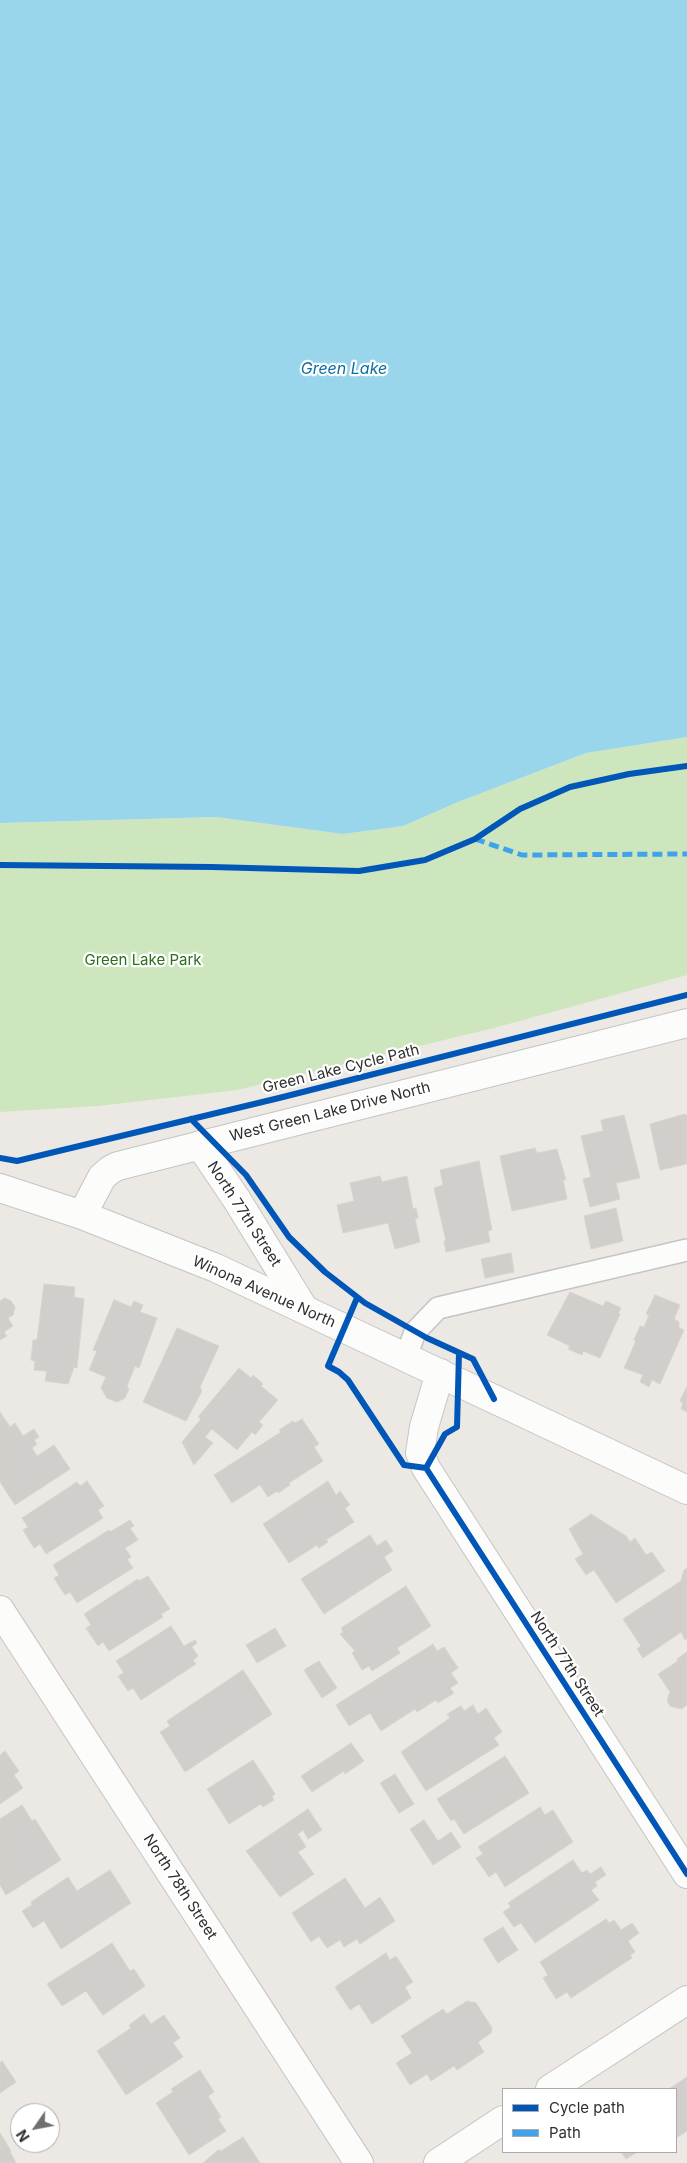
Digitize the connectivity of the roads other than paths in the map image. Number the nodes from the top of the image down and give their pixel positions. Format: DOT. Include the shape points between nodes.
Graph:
graph roads {
  1 [pos="687,1023"];
  2 [pos="200,1145"];
  3 [pos="0,1188"];
  4 [pos="82,1215"];
  5 [pos="687,1250"];
  6 [pos="304,1309"];
  7 [pos="406,1357"];
  8 [pos="440,1374"];
  9 [pos="687,1490"];
  10 [pos="0,1610"];
  11 [pos="687,1874"];
  12 [pos="687,2000"];
  13 [pos="552,2088"];
  14 [pos="502,2121"];
  15 [pos="359,2163"];
  16 [pos="438,2163"];
  1 -- 2 [label="street, West Green Lake Drive North"];
  2 -- 4 [label="street, West Green Lake Drive North" via="110,1170 102,1177"];
  2 -- 6 [label="street, North 77th Street"];
  3 -- 4 [label="street"];
  4 -- 6 [label="street, Winona Avenue North" via="216,1268"];
  5 -- 7 [label="lane" via="438,1308 415,1332"];
  6 -- 7 [label="street, Winona Avenue North"];
  7 -- 8 [label="street, Winona Avenue North"];
  8 -- 9 [label="street, Winona Avenue North"];
  8 -- 11 [label="street, North 77th Street" via="424,1427 420,1453 426,1468"];
  10 -- 15 [label="street, North 78th Street"];
  12 -- 13 [label="street"];
  14 -- 16 [label="street"];
}
